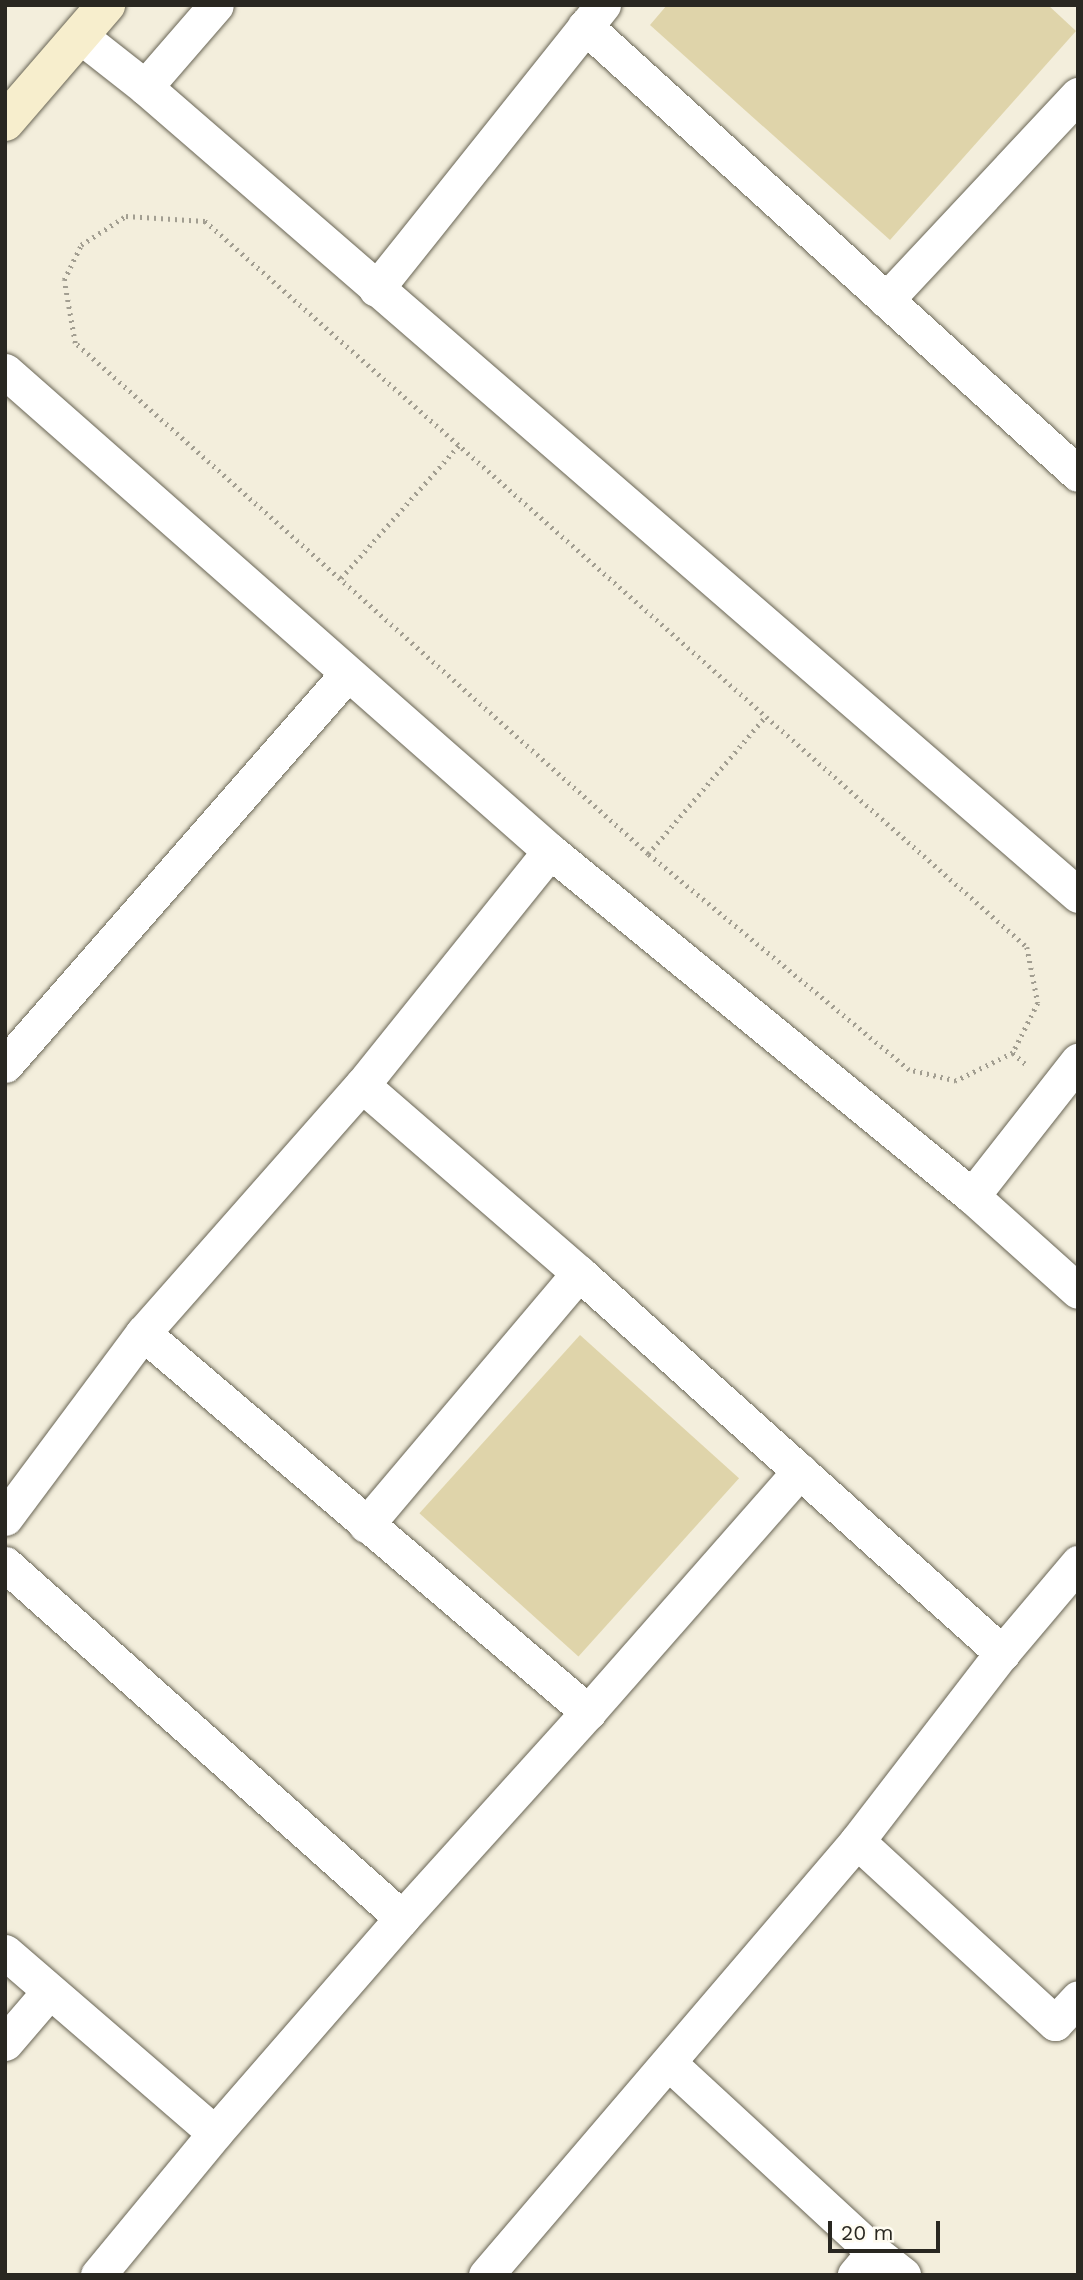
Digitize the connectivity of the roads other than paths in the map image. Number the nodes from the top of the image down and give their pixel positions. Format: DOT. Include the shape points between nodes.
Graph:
graph roads {
  1 [pos="106,5"];
  2 [pos="216,5"];
  3 [pos="594,16"];
  4 [pos="79,35"];
  5 [pos="145,86"];
  6 [pos="1078,95"];
  7 [pos="5,122"];
  8 [pos="376,289"];
  9 [pos="886,300"];
  10 [pos="5,371"];
  11 [pos="1078,474"];
  12 [pos="347,674"];
  13 [pos="550,851"];
  14 [pos="1078,895"];
  15 [pos="1078,1061"];
  16 [pos="5,1065"];
  17 [pos="362,1085"];
  18 [pos="972,1196"];
  19 [pos="579,1273"];
  20 [pos="1078,1291"];
  21 [pos="143,1333"];
  22 [pos="800,1471"];
  23 [pos="5,1518"];
  24 [pos="366,1525"];
  25 [pos="1078,1563"];
  26 [pos="5,1564"];
  27 [pos="1002,1653"];
  28 [pos="588,1712"];
  29 [pos="857,1841"];
  30 [pos="402,1918"];
  31 [pos="5,1952"];
  32 [pos="47,1993"];
  33 [pos="1070,2021"];
  34 [pos="5,2043"];
  35 [pos="670,2064"];
  36 [pos="215,2133"];
  37 [pos="865,2263"];
  38 [pos="99,2275"];
  39 [pos="486,2275"];
  40 [pos="903,2275"];
  1 -- 4 [label="main road"];
  2 -- 5 [label="street"];
  3 -- 8 [label="street"];
  3 -- 9 [label="street"];
  4 -- 5 [label="street"];
  4 -- 7 [label="main road"];
  5 -- 8 [label="street"];
  6 -- 9 [label="street"];
  8 -- 14 [label="street"];
  9 -- 11 [label="street"];
  10 -- 12 [label="street"];
  12 -- 13 [label="street"];
  12 -- 16 [label="street"];
  13 -- 17 [label="street"];
  13 -- 18 [label="street"];
  15 -- 18 [label="street"];
  17 -- 19 [label="street"];
  17 -- 21 [label="street"];
  18 -- 20 [label="street"];
  19 -- 22 [label="street"];
  19 -- 24 [label="street"];
  21 -- 23 [label="street"];
  21 -- 24 [label="street"];
  22 -- 27 [label="street"];
  22 -- 28 [label="street"];
  24 -- 28 [label="street"];
  25 -- 27 [label="street"];
  26 -- 30 [label="street"];
  27 -- 29 [label="street"];
  28 -- 30 [label="street"];
  29 -- 33 [label="street"];
  29 -- 35 [label="street"];
  30 -- 36 [label="street"];
  31 -- 32 [label="street"];
  32 -- 34 [label="street"];
  32 -- 36 [label="street"];
  35 -- 37 [label="street"];
  35 -- 39 [label="street"];
  36 -- 38 [label="street"];
  37 -- 40 [label="street"];
}
